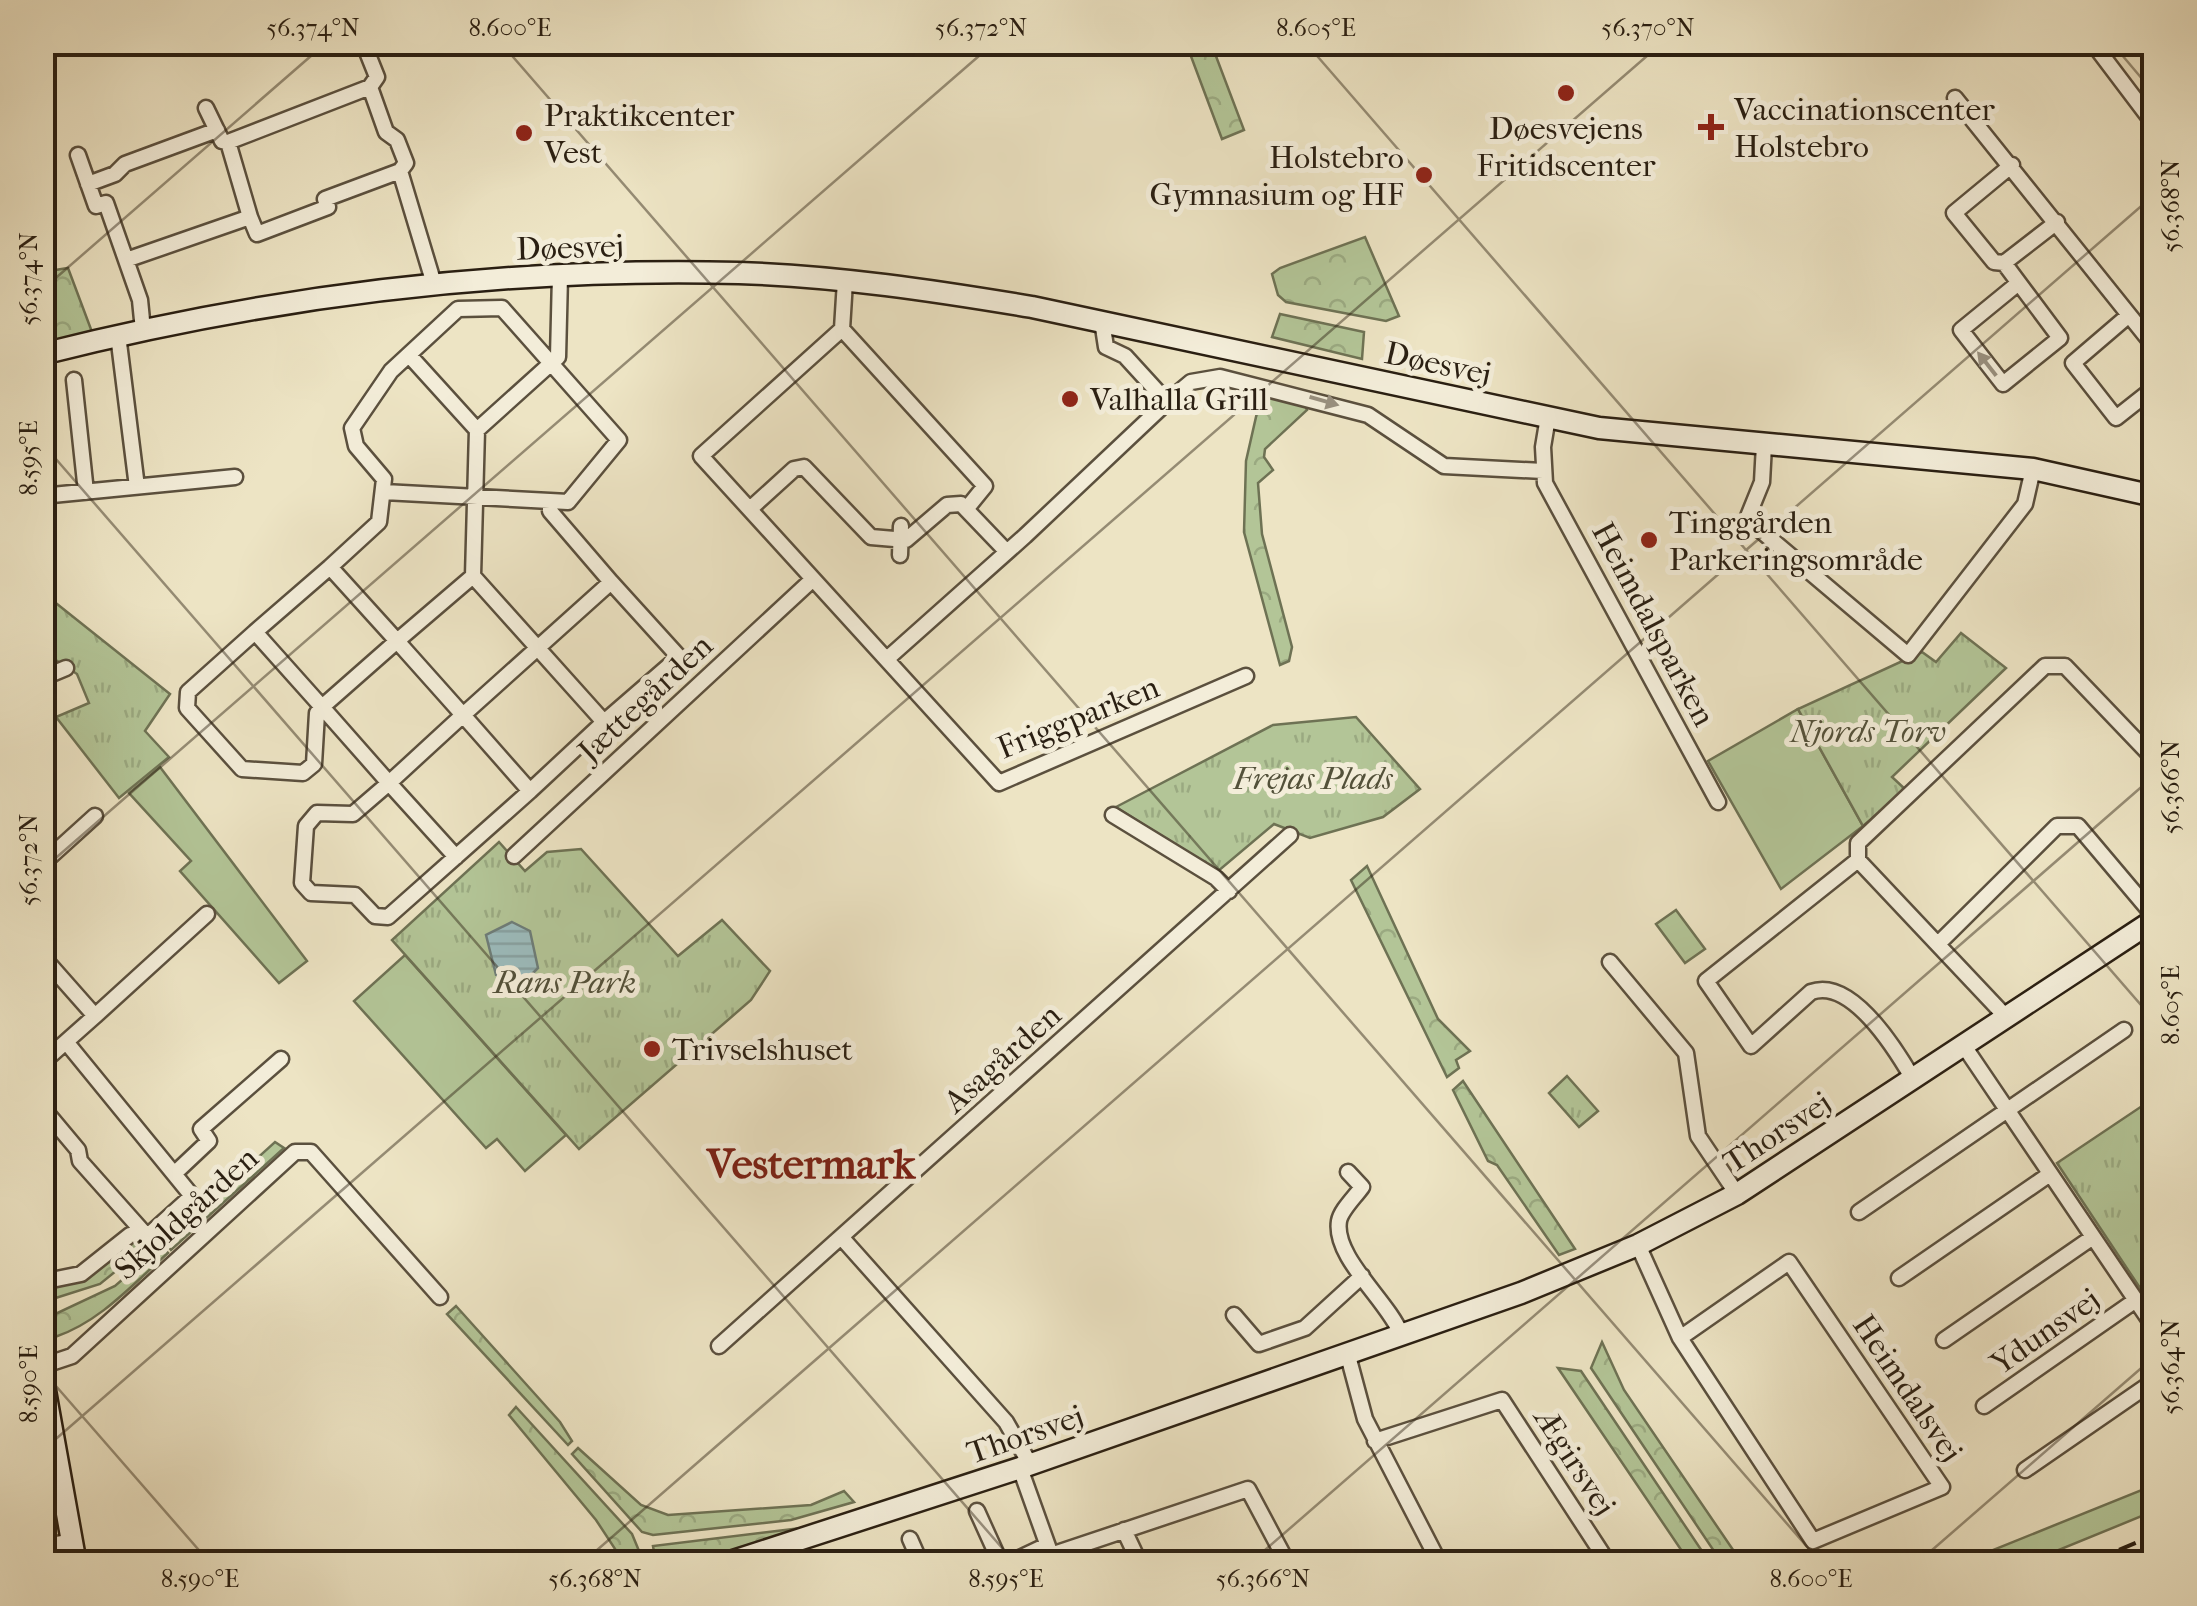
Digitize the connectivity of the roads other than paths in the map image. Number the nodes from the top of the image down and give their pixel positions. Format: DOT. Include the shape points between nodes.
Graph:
graph roads {
  1 [pos="363,42"];
  2 [pos="2092,42"];
  3 [pos="370,87"];
  4 [pos="1956,98"];
  5 [pos="206,108"];
  6 [pos="2154,124"];
  7 [pos="217,130"];
  8 [pos="228,142"];
  9 [pos="78,156"];
  10 [pos="2012,165"];
  11 [pos="400,171"];
  12 [pos="88,184"];
  13 [pos="250,217"];
  14 [pos="2056,222"];
  15 [pos="126,260"];
  16 [pos="2004,263"];
  17 [pos="560,276"];
  18 [pos="844,282"];
  19 [pos="434,284"];
  20 [pos="2016,284"];
  21 [pos="2129,316"];
  22 [pos="1102,320"];
  23 [pos="842,329"];
  24 [pos="143,330"];
  25 [pos="118,335"];
  26 [pos="2060,338"];
  27 [pos="2154,346"];
  28 [pos="42,354"];
  29 [pos="410,355"];
  30 [pos="2074,363"];
  31 [pos="550,365"];
  32 [pos="74,380"];
  33 [pos="2154,388"];
  34 [pos="1166,402"];
  35 [pos="1548,417"];
  36 [pos="477,430"];
  37 [pos="1764,446"];
  38 [pos="2032,469"];
  39 [pos="1543,471"];
  40 [pos="234,477"];
  41 [pos="137,487"];
  42 [pos="86,492"];
  43 [pos="384,492"];
  44 [pos="42,496"];
  45 [pos="477,496"];
  46 [pos="2154,496"];
  47 [pos="550,501"];
  48 [pos="968,506"];
  49 [pos="750,508"];
  50 [pos="1007,552"];
  51 [pos="330,567"];
  52 [pos="473,576"];
  53 [pos="814,579"];
  54 [pos="611,582"];
  55 [pos="256,632"];
  56 [pos="397,641"];
  57 [pos="537,649"];
  58 [pos="888,658"];
  59 [pos="66,668"];
  60 [pos="1246,676"];
  61 [pos="42,678"];
  62 [pos="322,707"];
  63 [pos="463,716"];
  64 [pos="604,722"];
  65 [pos="2154,759"];
  66 [pos="388,783"];
  67 [pos="530,790"];
  68 [pos="1718,802"];
  69 [pos="1113,815"];
  70 [pos="95,816"];
  71 [pos="1290,835"];
  72 [pos="514,856"];
  73 [pos="456,857"];
  74 [pos="1858,860"];
  75 [pos="42,864"];
  76 [pos="1229,891"];
  77 [pos="207,914"];
  78 [pos="2154,918"];
  79 [pos="1939,942"];
  80 [pos="42,956"];
  81 [pos="1610,962"];
  82 [pos="95,1016"];
  83 [pos="2008,1019"];
  84 [pos="2124,1030"];
  85 [pos="67,1042"];
  86 [pos="1964,1046"];
  87 [pos="44,1057"];
  88 [pos="281,1059"];
  89 [pos="1913,1079"];
  90 [pos="42,1107"];
  91 [pos="2007,1111"];
  92 [pos="1348,1172"];
  93 [pos="174,1174"];
  94 [pos="2050,1174"];
  95 [pos="1737,1194"];
  96 [pos="1859,1212"];
  97 [pos="145,1234"];
  98 [pos="2093,1237"];
  99 [pos="842,1238"];
  100 [pos="1638,1246"];
  101 [pos="1362,1276"];
  102 [pos="1899,1278"];
  103 [pos="42,1282"];
  104 [pos="440,1297"];
  105 [pos="2136,1300"];
  106 [pos="1234,1315"];
  107 [pos="2154,1327"];
  108 [pos="1401,1334"];
  109 [pos="1680,1338"];
  110 [pos="1944,1340"];
  111 [pos="719,1346"];
  112 [pos="1347,1352"];
  113 [pos="42,1366"];
  114 [pos="42,1374"];
  115 [pos="2154,1380"];
  116 [pos="1984,1406"];
  117 [pos="1375,1441"];
  118 [pos="1025,1466"];
  119 [pos="2026,1470"];
  120 [pos="977,1511"];
  121 [pos="1124,1530"];
  122 [pos="910,1538"];
  123 [pos="71,1541"];
  124 [pos="42,1547"];
  125 [pos="1051,1554"];
  126 [pos="76,1564"];
  127 [pos="724,1564"];
  128 [pos="921,1564"];
  129 [pos="1004,1564"];
  130 [pos="1140,1564"];
  131 [pos="1288,1564"];
  132 [pos="1440,1564"];
  133 [pos="1609,1564"];
  1 -- 3 [label="street" via="377,77"];
  2 -- 6 [label="street"];
  3 -- 8 [label="street"];
  3 -- 11 [label="street" via="386,132 398,140 406,163"];
  4 -- 10 [label="street"];
  5 -- 7 [label="street"];
  7 -- 8 [label="street"];
  7 -- 12 [label="street"];
  8 -- 13 [label="street"];
  9 -- 12 [label="street"];
  10 -- 14 [label="street"];
  10 -- 16 [label="street" via="1954,212 1994,262"];
  11 -- 13 [label="street" via="324,199 328,207 257,234"];
  11 -- 19 [label="street"];
  12 -- 15 [label="street" via="96,206 106,203"];
  13 -- 15 [label="street"];
  14 -- 16 [label="street"];
  14 -- 21 [label="street"];
  15 -- 24 [label="street"];
  16 -- 20 [label="street"];
  17 -- 18 [label="street, Døesvej" via="740,273"];
  17 -- 19 [label="street, Døesvej"];
  17 -- 31 [label="street" via="562,344"];
  18 -- 22 [label="street, Døesvej"];
  18 -- 23 [label="street"];
  19 -- 24 [label="street, Døesvej" via="282,301"];
  20 -- 26 [label="street"];
  26 -- 20 [label="street, one-way" via="2003,384 1960,330"];
  21 -- 27 [label="street"];
  21 -- 30 [label="street"];
  22 -- 34 [label="street" via="1106,347 1125,356"];
  22 -- 35 [label="street, Døesvej"];
  23 -- 48 [label="street" via="986,486"];
  23 -- 49 [label="street" via="702,456"];
  24 -- 25 [label="street, Døesvej"];
  25 -- 28 [label="street, Døesvej"];
  25 -- 41 [label="street"];
  26 -- 30 [label="street"];
  29 -- 31 [label="street" via="458,309 502,308"];
  29 -- 36 [label="street"];
  29 -- 43 [label="street" via="352,428 356,446 384,479"];
  30 -- 33 [label="street" via="2116,418"];
  31 -- 36 [label="street"];
  31 -- 47 [label="street" via="618,440 568,502"];
  32 -- 42 [label="street"];
  34 -- 39 [label="street, one-way" via="1191,382 1236,380 1368,415 1444,466"];
  34 -- 50 [label="street"];
  35 -- 37 [label="street, Døesvej" via="1646,436"];
  35 -- 39 [label="street"];
  36 -- 45 [label="street"];
  37 -- 38 [label="street, Døesvej"];
  37 -- 38 [label="street" via="1762,482 1746,519 1908,655 2025,504"];
  38 -- 46 [label="street, Døesvej"];
  39 -- 68 [label="street, Heimdalsparken"];
  40 -- 41 [label="street"];
  41 -- 42 [label="street"];
  42 -- 44 [label="street"];
  43 -- 45 [label="street"];
  43 -- 51 [label="street" via="379,522"];
  45 -- 47 [label="street"];
  45 -- 52 [label="street"];
  47 -- 54 [label="street" via="550,512"];
  48 -- 49 [label="street" via="947,505 901,541 871,537 804,467"];
  48 -- 50 [label="street"];
  49 -- 53 [label="street"];
  50 -- 58 [label="street"];
  51 -- 55 [label="street"];
  51 -- 56 [label="street"];
  52 -- 56 [label="street"];
  52 -- 57 [label="street"];
  53 -- 58 [label="street"];
  53 -- 72 [label="street, Jættegården"];
  54 -- 57 [label="street"];
  54 -- 64 [label="street" via="679,657"];
  55 -- 62 [label="street"];
  55 -- 62 [label="street" via="188,692 187,708 242,769 303,772 314,764"];
  56 -- 62 [label="street"];
  56 -- 63 [label="street"];
  57 -- 63 [label="street"];
  57 -- 64 [label="street"];
  58 -- 60 [label="street, Friggparken" via="999,784"];
  59 -- 61 [label="street"];
  62 -- 66 [label="street"];
  63 -- 66 [label="street"];
  63 -- 67 [label="street"];
  64 -- 67 [label="street"];
  65 -- 74 [label="street" via="2064,666 2045,666 1858,843"];
  66 -- 73 [label="street"];
  66 -- 73 [label="street" via="353,814 317,813 306,826 302,883 311,894 356,895 374,916 388,918"];
  67 -- 73 [label="street"];
  69 -- 76 [label="street"];
  70 -- 75 [label="street"];
  71 -- 76 [label="street, Asagården"];
  74 -- 79 [label="street"];
  74 -- 89 [label="street" via="1706,981 1751,1046 1811,992 1842,992 1895,1048"];
  76 -- 99 [label="street, Asagården"];
  77 -- 82 [label="street"];
  78 -- 79 [label="street" via="2078,826 2067,823"];
  78 -- 83 [label="street, Thorsvej"];
  79 -- 83 [label="street"];
  80 -- 82 [label="street"];
  81 -- 95 [label="street" via="1686,1052 1698,1136"];
  82 -- 85 [label="street"];
  83 -- 86 [label="street, Thorsvej"];
  84 -- 91 [label="street"];
  85 -- 87 [label="street"];
  85 -- 93 [label="street"];
  86 -- 89 [label="street, Thorsvej"];
  86 -- 91 [label="street, Ydunsvej"];
  88 -- 93 [label="street" via="201,1129 209,1141"];
  89 -- 95 [label="street, Thorsvej"];
  90 -- 97 [label="street" via="78,1150 80,1162"];
  91 -- 94 [label="street, Ydunsvej"];
  91 -- 96 [label="street"];
  92 -- 101 [label="street" via="1362,1188 1339,1228"];
  93 -- 97 [label="street" via="192,1196"];
  94 -- 98 [label="street, Ydunsvej"];
  94 -- 102 [label="street"];
  95 -- 100 [label="street, Thorsvej"];
  97 -- 103 [label="street" via="130,1235 82,1274"];
  98 -- 105 [label="street, Ydunsvej"];
  98 -- 110 [label="street, Ydunsvej"];
  99 -- 111 [label="street, Asagården"];
  99 -- 118 [label="street" via="1006,1422"];
  100 -- 108 [label="street, Thorsvej"];
  100 -- 109 [label="street, Heimdalsvej"];
  101 -- 106 [label="street" via="1304,1328 1260,1344"];
  101 -- 108 [label="street"];
  104 -- 113 [label="street, Skjoldgården" via="312,1152 295,1152 87,1343 66,1360"];
  105 -- 107 [label="street, Ydunsvej"];
  105 -- 116 [label="street, Ydunsvej"];
  108 -- 112 [label="street, Thorsvej"];
  109 -- 109 [label="street, Heimdalsvej" via="1813,1541 1942,1487 1788,1262"];
  112 -- 117 [label="street"];
  112 -- 118 [label="street, Thorsvej"];
  114 -- 123 [label="street"];
  115 -- 119 [label="street"];
  117 -- 132 [label="street"];
  117 -- 133 [label="street, Ægirsvej" via="1502,1400"];
  118 -- 125 [label="street"];
  118 -- 127 [label="street, Thorsvej"];
  120 -- 129 [label="street"];
  121 -- 125 [label="street"];
  121 -- 130 [label="street"];
  121 -- 131 [label="street" via="1248,1489"];
  122 -- 128 [label="street"];
  123 -- 124 [label="street"];
  123 -- 126 [label="street"];
  125 -- 129 [label="street"];
}
